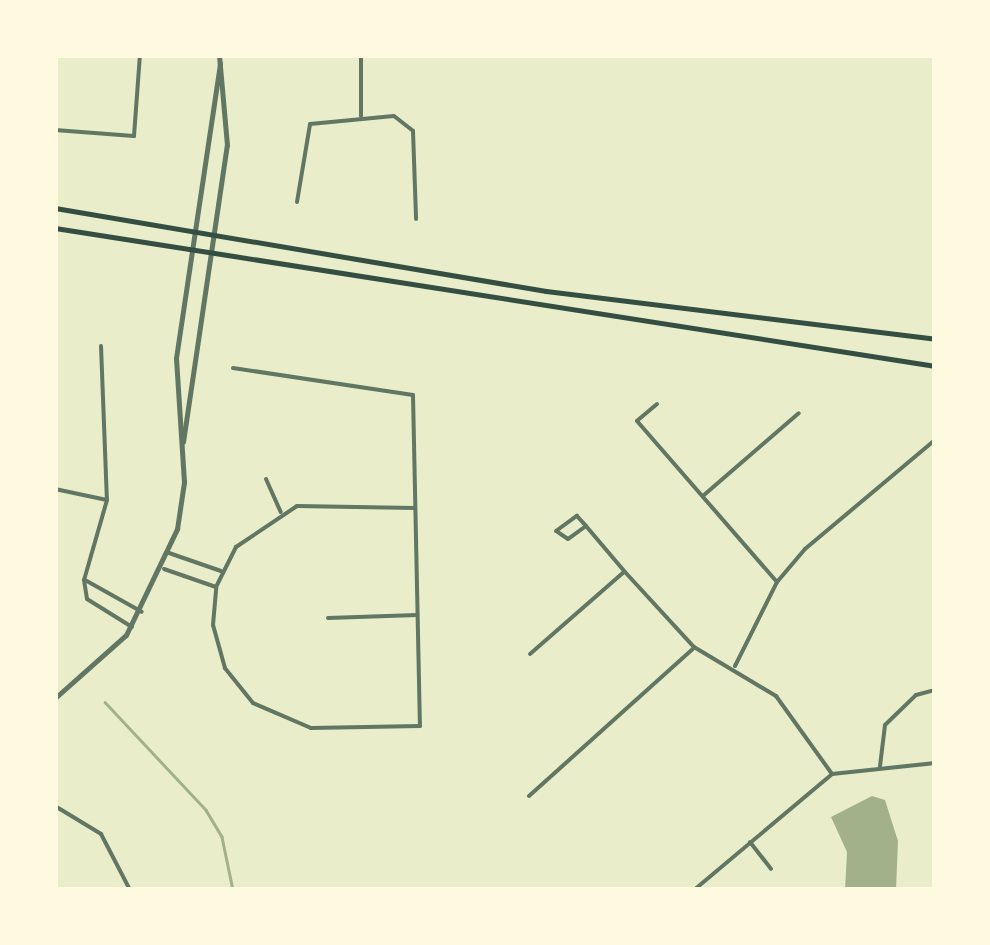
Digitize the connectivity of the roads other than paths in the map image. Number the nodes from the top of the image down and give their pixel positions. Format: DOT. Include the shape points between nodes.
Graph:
graph roads {
  1 [pos="140,55"];
  2 [pos="361,55"];
  3 [pos="220,59"];
  4 [pos="361,116"];
  5 [pos="55,130"];
  6 [pos="298,202"];
  7 [pos="55,208"];
  8 [pos="416,219"];
  9 [pos="55,228"];
  10 [pos="196,229"];
  11 [pos="216,232"];
  12 [pos="192,248"];
  13 [pos="212,252"];
  14 [pos="534,289"];
  15 [pos="530,306"];
  16 [pos="935,339"];
  17 [pos="101,346"];
  18 [pos="935,366"];
  19 [pos="233,368"];
  20 [pos="657,404"];
  21 [pos="799,413"];
  22 [pos="935,440"];
  23 [pos="183,445"];
  24 [pos="266,479"];
  25 [pos="55,489"];
  26 [pos="704,496"];
  27 [pos="107,500"];
  28 [pos="415,508"];
  29 [pos="281,512"];
  30 [pos="586,526"];
  31 [pos="169,553"];
  32 [pos="164,569"];
  33 [pos="221,572"];
  34 [pos="624,572"];
  35 [pos="84,580"];
  36 [pos="777,582"];
  37 [pos="216,588"];
  38 [pos="142,612"];
  39 [pos="418,615"];
  40 [pos="328,618"];
  41 [pos="132,627"];
  42 [pos="694,647"];
  43 [pos="530,654"];
  44 [pos="735,666"];
  45 [pos="935,690"];
  46 [pos="55,698"];
  47 [pos="935,763"];
  48 [pos="880,766"];
  49 [pos="832,774"];
  50 [pos="530,796"];
  51 [pos="55,806"];
  52 [pos="750,842"];
  53 [pos="771,868"];
  54 [pos="130,890"];
  55 [pos="694,890"];
  1 -- 5 [label="street" via="134,136"];
  2 -- 4 [label="street"];
  3 -- 10 [label="street"];
  3 -- 11 [label="street" via="228,125"];
  4 -- 6 [label="street" via="310,124"];
  4 -- 8 [label="street" via="409,122"];
  7 -- 10 [label="main road"];
  9 -- 12 [label="main road"];
  10 -- 11 [label="main road"];
  10 -- 12 [label="street"];
  11 -- 13 [label="street"];
  11 -- 14 [label="main road"];
  12 -- 13 [label="main road"];
  12 -- 23 [label="street" via="174,379"];
  13 -- 15 [label="main road"];
  13 -- 23 [label="street"];
  14 -- 15 [label="main road"];
  14 -- 16 [label="main road"];
  15 -- 18 [label="main road"];
  17 -- 27 [label="street"];
  19 -- 28 [label="street" via="413,395"];
  20 -- 26 [label="street" via="638,421"];
  21 -- 26 [label="street"];
  22 -- 36 [label="street" via="820,534"];
  23 -- 31 [label="street"];
  24 -- 29 [label="street"];
  25 -- 27 [label="street"];
  26 -- 36 [label="street"];
  27 -- 35 [label="street"];
  28 -- 29 [label="street" via="318,502"];
  28 -- 39 [label="street"];
  29 -- 33 [label="street" via="249,532"];
  30 -- 30 [label="street" via="568,539 556,531 573,515"];
  30 -- 34 [label="street"];
  31 -- 32 [label="street"];
  31 -- 33 [label="street"];
  32 -- 37 [label="street"];
  32 -- 38 [label="street"];
  33 -- 37 [label="street"];
  34 -- 42 [label="street"];
  34 -- 43 [label="street"];
  35 -- 38 [label="street"];
  35 -- 41 [label="street" via="87,598"];
  36 -- 44 [label="street"];
  37 -- 39 [label="street" via="226,668 272,716 311,728 420,726"];
  38 -- 41 [label="street"];
  39 -- 40 [label="street"];
  41 -- 46 [label="street"];
  42 -- 44 [label="street"];
  42 -- 50 [label="street"];
  44 -- 49 [label="street" via="776,696"];
  45 -- 48 [label="street" via="886,725"];
  47 -- 48 [label="street"];
  48 -- 49 [label="street"];
  49 -- 52 [label="street"];
  51 -- 54 [label="street" via="101,834"];
  52 -- 53 [label="street"];
  52 -- 55 [label="street"];
}
